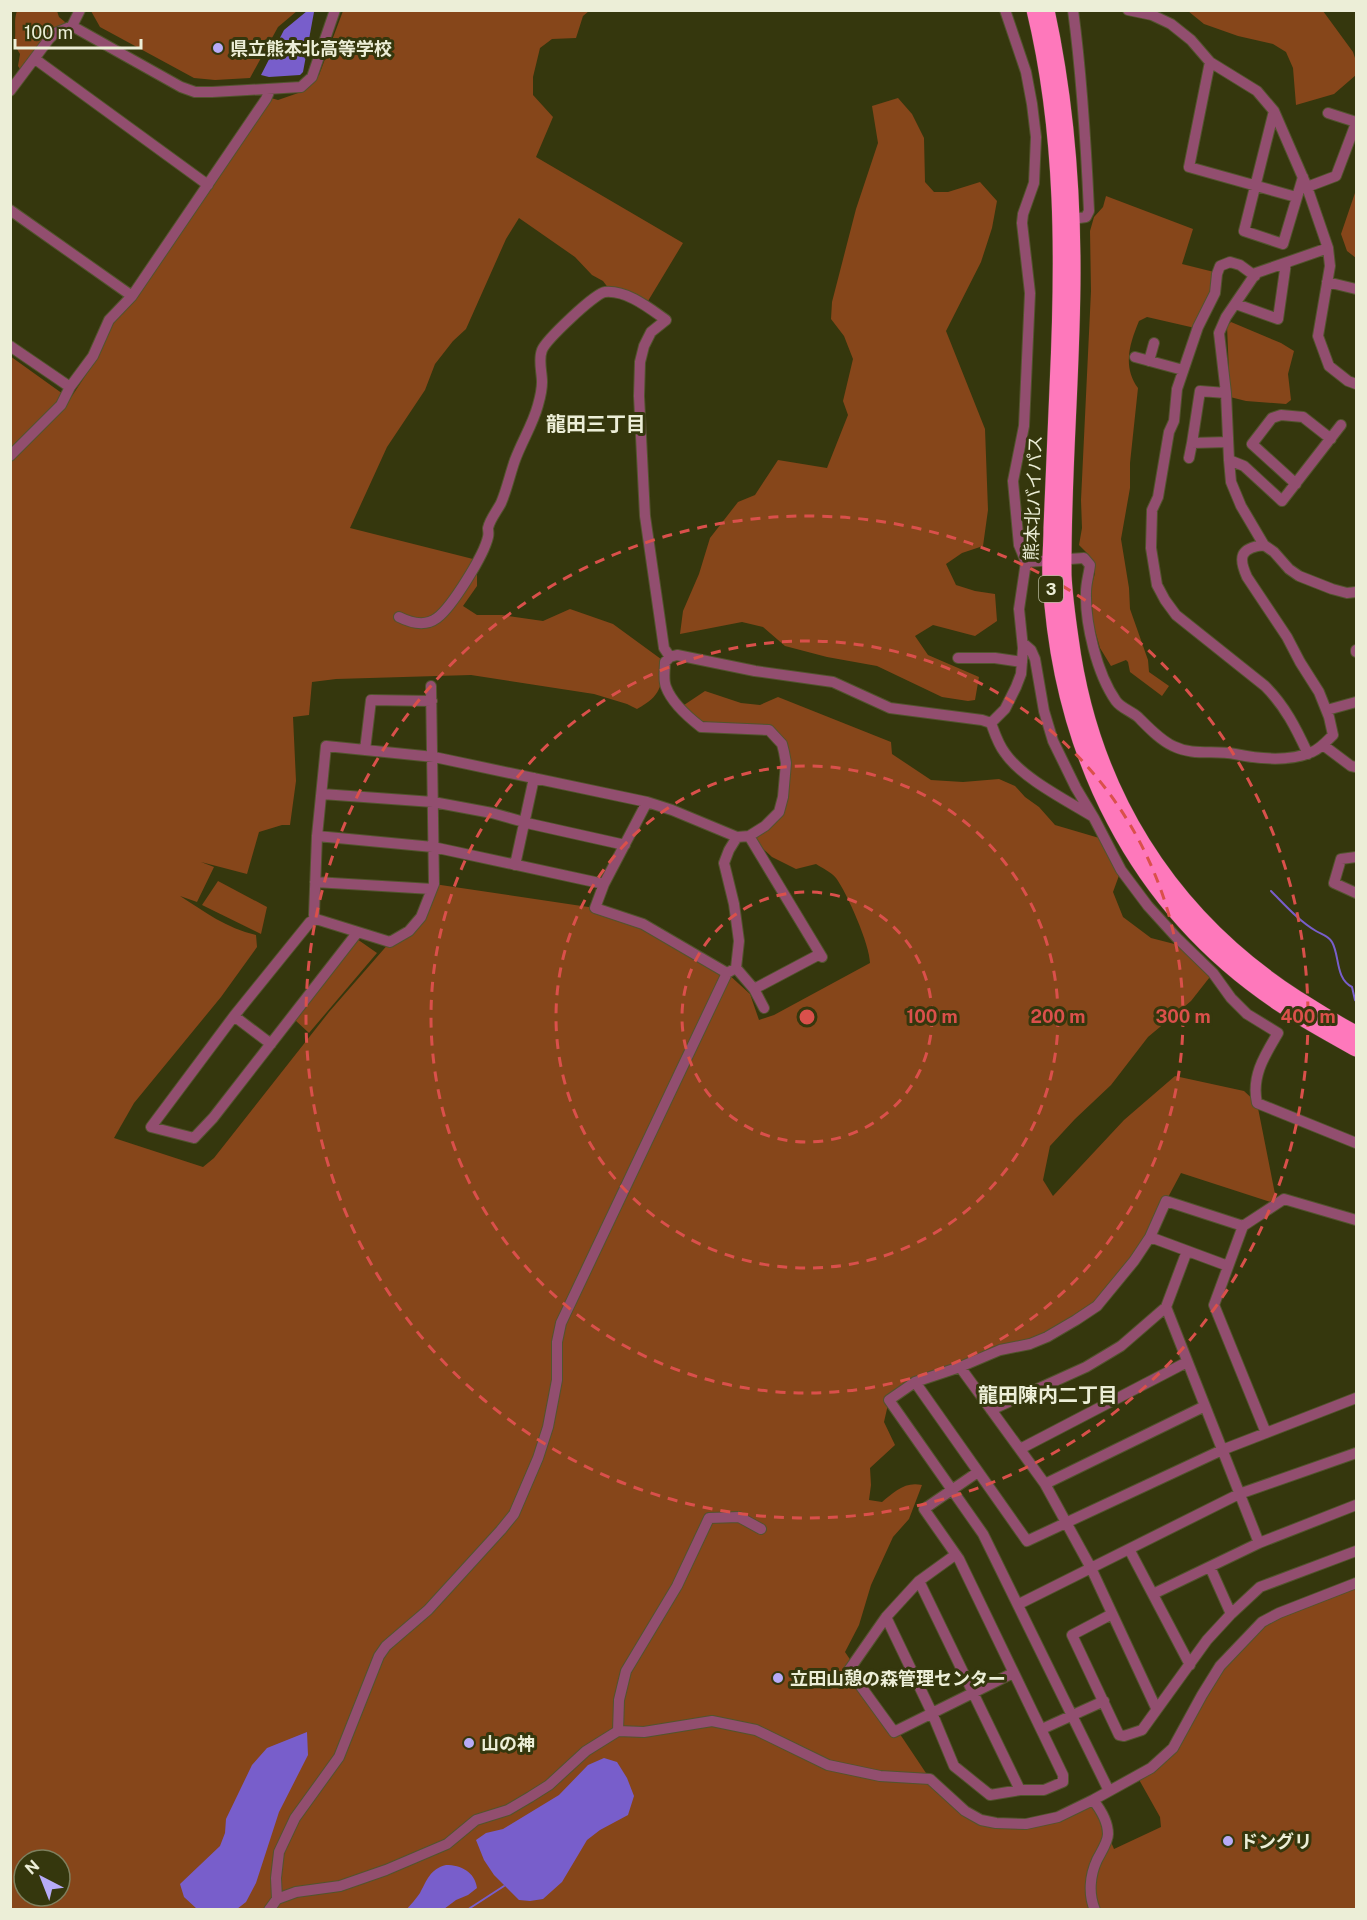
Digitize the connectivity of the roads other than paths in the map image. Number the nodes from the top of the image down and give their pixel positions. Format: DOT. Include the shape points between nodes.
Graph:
graph roads {
  1 [pos="80,10"];
  2 [pos="335,10"];
  3 [pos="1005,10"];
  4 [pos="1034,10"];
  5 [pos="1047,10"];
  6 [pos="1072,10"];
  7 [pos="1128,10"];
  8 [pos="72,26"];
  9 [pos="35,59"];
  10 [pos="1210,62"];
  11 [pos="270,90"];
  12 [pos="10,91"];
  13 [pos="1275,111"];
  14 [pos="1328,113"];
  15 [pos="1356,123"];
  16 [pos="1054,127"];
  17 [pos="1035,128"];
  18 [pos="1305,182"];
  19 [pos="208,184"];
  20 [pos="1255,186"];
  21 [pos="1296,197"];
  22 [pos="10,210"];
  23 [pos="1072,219"];
  24 [pos="1328,248"];
  25 [pos="1286,263"];
  26 [pos="1254,276"];
  27 [pos="1328,282"];
  28 [pos="1356,289"];
  29 [pos="132,296"];
  30 [pos="1236,304"];
  31 [pos="1154,343"];
  32 [pos="10,346"];
  33 [pos="1135,357"];
  34 [pos="1149,361"];
  35 [pos="1183,370"];
  36 [pos="1356,384"];
  37 [pos="70,387"];
  38 [pos="1226,393"];
  39 [pos="1341,425"];
  40 [pos="1331,439"];
  41 [pos="1228,442"];
  42 [pos="1192,443"];
  43 [pos="10,456"];
  44 [pos="1189,458"];
  45 [pos="1229,460"];
  46 [pos="1296,484"];
  47 [pos="1264,545"];
  48 [pos="1058,559"];
  49 [pos="1026,562"];
  50 [pos="1356,592"];
  51 [pos="399,617"];
  52 [pos="1023,643"];
  53 [pos="670,657"];
  54 [pos="958,658"];
  55 [pos="1022,662"];
  56 [pos="431,687"];
  57 [pos="432,701"];
  58 [pos="1356,702"];
  59 [pos="1326,710"];
  60 [pos="991,723"];
  61 [pos="1323,745"];
  62 [pos="365,750"];
  63 [pos="1308,754"];
  64 [pos="434,757"];
  65 [pos="1356,767"];
  66 [pos="534,778"];
  67 [pos="322,794"];
  68 [pos="433,802"];
  69 [pos="647,802"];
  70 [pos="1094,818"];
  71 [pos="524,822"];
  72 [pos="316,836"];
  73 [pos="737,837"];
  74 [pos="749,837"];
  75 [pos="625,845"];
  76 [pos="433,847"];
  77 [pos="1356,857"];
  78 [pos="515,865"];
  79 [pos="315,882"];
  80 [pos="604,884"];
  81 [pos="432,889"];
  82 [pos="1356,892"];
  83 [pos="316,919"];
  84 [pos="357,933"];
  85 [pos="731,970"];
  86 [pos="754,989"];
  87 [pos="764,1008"];
  88 [pos="234,1016"];
  89 [pos="1356,1033"];
  90 [pos="271,1044"];
  91 [pos="1356,1049"];
  92 [pos="1356,1143"];
  93 [pos="1356,1220"];
  94 [pos="1243,1226"];
  95 [pos="1150,1238"];
  96 [pos="1187,1251"];
  97 [pos="1228,1266"];
  98 [pos="1166,1307"];
  99 [pos="1188,1362"];
  100 [pos="960,1367"];
  101 [pos="915,1382"];
  102 [pos="1356,1398"];
  103 [pos="1205,1406"];
  104 [pos="992,1410"];
  105 [pos="1266,1433"];
  106 [pos="1020,1449"];
  107 [pos="1222,1450"];
  108 [pos="1356,1453"];
  109 [pos="978,1472"];
  110 [pos="1045,1484"];
  111 [pos="951,1490"];
  112 [pos="1239,1494"];
  113 [pos="1356,1505"];
  114 [pos="1066,1523"];
  115 [pos="761,1528"];
  116 [pos="1259,1543"];
  117 [pos="1130,1549"];
  118 [pos="1356,1551"];
  119 [pos="955,1555"];
  120 [pos="1210,1567"];
  121 [pos="1091,1568"];
  122 [pos="919,1581"];
  123 [pos="1356,1583"];
  124 [pos="1153,1594"];
  125 [pos="1019,1604"];
  126 [pos="1112,1614"];
  127 [pos="1232,1614"];
  128 [pos="886,1617"];
  129 [pos="1190,1665"];
  130 [pos="1014,1673"];
  131 [pos="972,1694"];
  132 [pos="1104,1701"];
  133 [pos="1156,1708"];
  134 [pos="932,1713"];
  135 [pos="1073,1715"];
  136 [pos="1042,1729"];
  137 [pos="618,1731"];
  138 [pos="1020,1791"];
  139 [pos="1110,1791"];
  140 [pos="1093,1800"];
  141 [pos="277,1899"];
  142 [pos="269,1910"];
  143 [pos="1095,1910"];
  1 -- 8 [label="street"];
  2 -- 11 [label="street" via="312,77 301,87"];
  3 -- 17 [label="street" via="1026,72"];
  4 -- 16 [label="highway, 熊本北バイパス / 3"];
  5 -- 23 [label="highway, 熊本北バイパス / 3" via="1066,121"];
  6 -- 23 [label="street" via="1080,61 1089,211 1086,218"];
  7 -- 10 [label="street" via="1171,24"];
  8 -- 9 [label="street" via="55,33"];
  8 -- 11 [label="street" via="195,92"];
  9 -- 12 [label="street"];
  9 -- 19 [label="street"];
  10 -- 13 [label="street" via="1257,91"];
  10 -- 20 [label="street" via="1189,167"];
  11 -- 19 [label="street"];
  13 -- 18 [label="street"];
  13 -- 20 [label="street"];
  14 -- 15 [label="street"];
  15 -- 18 [label="street" via="1336,176"];
  16 -- 17 [label="street"];
  16 -- 48 [label="highway, 熊本北バイパス / 3" via="1060,224"];
  17 -- 49 [label="street" via="1034,183 1022,224 1030,293 1024,426 1013,481 1019,545"];
  18 -- 21 [label="street"];
  18 -- 24 [label="street"];
  19 -- 29 [label="street"];
  20 -- 21 [label="street"];
  20 -- 21 [label="street" via="1244,231 1283,244"];
  22 -- 29 [label="street"];
  23 -- 48 [label="highway, 熊本北バイパス / 3" via="1073,274"];
  24 -- 25 [label="street"];
  24 -- 27 [label="street"];
  25 -- 26 [label="street"];
  25 -- 30 [label="street" via="1278,319"];
  26 -- 30 [label="street"];
  26 -- 35 [label="street" via="1230,262 1220,266 1215,293"];
  27 -- 28 [label="street"];
  27 -- 36 [label="street" via="1318,336 1329,366"];
  29 -- 37 [label="street" via="109,320 93,356"];
  30 -- 38 [label="street" via="1219,333"];
  31 -- 34 [label="street"];
  32 -- 37 [label="street"];
  33 -- 34 [label="street"];
  34 -- 35 [label="street"];
  35 -- 63 [label="street" via="1152,510 1157,585 1176,615 1274,695"];
  37 -- 43 [label="street" via="61,405"];
  38 -- 41 [label="street"];
  38 -- 42 [label="street" via="1200,391"];
  39 -- 40 [label="street"];
  40 -- 46 [label="street"];
  40 -- 46 [label="street" via="1303,417 1272,418 1252,444"];
  41 -- 42 [label="street"];
  41 -- 45 [label="street"];
  42 -- 44 [label="street"];
  45 -- 46 [label="street" via="1244,466 1282,501"];
  45 -- 47 [label="street" via="1231,482"];
  47 -- 50 [label="street" via="1299,576 1332,589"];
  47 -- 59 [label="street" via="1244,551 1242,567 1319,692"];
  48 -- 49 [label="street"];
  48 -- 63 [label="street" via="1084,558 1090,565 1086,606 1105,680 1117,703 1148,728 1172,746 1193,752 1290,758"];
  48 -- 89 [label="highway, 熊本北バイパス / 3" via="1082,700 1112,788 1138,837 1162,874 1223,942 1261,974"];
  48 -- 91 [label="highway, 熊本北バイパス / 3" via="1050,578 1059,665 1071,714 1099,793 1141,866 1163,897 1222,960 1280,1005"];
  49 -- 52 [label="street" via="1019,609"];
  51 -- 53 [label="street" via="420,624 429,622 458,593 488,536 537,407 542,385 542,350 597,295 606,292 630,296 666,320 651,332 644,346 639,396 645,516 663,648"];
  52 -- 55 [label="street"];
  52 -- 70 [label="street" via="1035,659 1053,741"];
  53 -- 60 [label="street" via="677,655 833,682 890,708"];
  53 -- 74 [label="street" via="665,662 665,686 680,708 701,727 769,730 782,744 786,763 779,812"];
  54 -- 55 [label="street"];
  55 -- 60 [label="street" via="1011,699"];
  56 -- 57 [label="street"];
  57 -- 62 [label="street" via="371,700"];
  57 -- 64 [label="street"];
  58 -- 59 [label="street"];
  59 -- 61 [label="street" via="1333,735"];
  60 -- 70 [label="street" via="1005,754 1028,775"];
  61 -- 63 [label="street"];
  61 -- 65 [label="street"];
  62 -- 64 [label="street"];
  62 -- 67 [label="street" via="326,746"];
  64 -- 66 [label="street"];
  64 -- 68 [label="street"];
  66 -- 69 [label="street"];
  66 -- 71 [label="street"];
  67 -- 68 [label="street"];
  67 -- 72 [label="street"];
  68 -- 71 [label="street"];
  68 -- 76 [label="street"];
  69 -- 73 [label="street"];
  69 -- 75 [label="street"];
  70 -- 92 [label="street" via="1121,870 1148,906 1247,1014 1278,1033 1258,1066 1257,1102"];
  71 -- 75 [label="street"];
  71 -- 78 [label="street"];
  72 -- 76 [label="street"];
  72 -- 79 [label="street"];
  73 -- 74 [label="street"];
  73 -- 85 [label="street" via="724,863 739,941"];
  74 -- 86 [label="street" via="821,956"];
  75 -- 80 [label="street"];
  76 -- 78 [label="street"];
  76 -- 81 [label="street"];
  77 -- 82 [label="street" via="1341,859 1334,883"];
  78 -- 80 [label="street"];
  79 -- 81 [label="street"];
  79 -- 83 [label="street"];
  80 -- 85 [label="street" via="595,908 643,924"];
  81 -- 84 [label="street" via="421,917 402,936 390,942"];
  83 -- 84 [label="street"];
  83 -- 88 [label="street"];
  84 -- 90 [label="street"];
  85 -- 86 [label="street"];
  85 -- 141 [label="street" via="561,1323 557,1380 548,1427 514,1514 428,1610 379,1656 339,1757 295,1818 279,1852"];
  86 -- 87 [label="street"];
  88 -- 90 [label="street"];
  88 -- 90 [label="street" via="151,1127 194,1138"];
  93 -- 94 [label="street" via="1284,1199"];
  94 -- 95 [label="street" via="1166,1201"];
  94 -- 97 [label="street"];
  95 -- 96 [label="street"];
  95 -- 100 [label="street" via="1115,1286 1076,1320 1030,1344 1000,1350"];
  96 -- 97 [label="street"];
  96 -- 98 [label="street"];
  97 -- 105 [label="street" via="1214,1305"];
  98 -- 99 [label="street"];
  98 -- 104 [label="street" via="1121,1346 1098,1360"];
  99 -- 103 [label="street"];
  99 -- 106 [label="street"];
  100 -- 101 [label="street"];
  100 -- 104 [label="street"];
  101 -- 109 [label="street"];
  101 -- 111 [label="street" via="889,1400"];
  102 -- 105 [label="street"];
  103 -- 107 [label="street"];
  103 -- 110 [label="street"];
  104 -- 106 [label="street"];
  105 -- 107 [label="street"];
  106 -- 110 [label="street"];
  107 -- 112 [label="street"];
  107 -- 114 [label="street"];
  108 -- 112 [label="street"];
  109 -- 111 [label="street"];
  109 -- 114 [label="street" via="1027,1541"];
  110 -- 114 [label="street"];
  111 -- 119 [label="street" via="924,1509"];
  111 -- 125 [label="street" via="983,1534"];
  112 -- 116 [label="street"];
  112 -- 117 [label="street"];
  113 -- 116 [label="street"];
  114 -- 121 [label="street"];
  115 -- 137 [label="street" via="739,1517 709,1518 677,1586 626,1671 619,1700"];
  116 -- 120 [label="street"];
  117 -- 121 [label="street"];
  117 -- 124 [label="street"];
  118 -- 127 [label="street" via="1260,1587"];
  119 -- 122 [label="street"];
  119 -- 130 [label="street"];
  120 -- 124 [label="street"];
  120 -- 127 [label="street"];
  121 -- 125 [label="street"];
  121 -- 126 [label="street"];
  122 -- 128 [label="street"];
  122 -- 131 [label="street"];
  123 -- 139 [label="street" via="1262,1622 1220,1666 1173,1748 1151,1768"];
  124 -- 129 [label="street"];
  125 -- 135 [label="street"];
  126 -- 132 [label="street" via="1072,1635"];
  126 -- 133 [label="street"];
  127 -- 129 [label="street"];
  128 -- 134 [label="street"];
  128 -- 134 [label="street" via="849,1670 894,1732"];
  129 -- 133 [label="street"];
  130 -- 131 [label="street"];
  130 -- 136 [label="street"];
  131 -- 134 [label="street"];
  131 -- 138 [label="street"];
  132 -- 133 [label="street" via="1119,1735 1124,1736 1142,1730"];
  132 -- 135 [label="street"];
  134 -- 138 [label="street" via="954,1766 990,1795"];
  135 -- 136 [label="street"];
  135 -- 139 [label="street"];
  136 -- 138 [label="street" via="1064,1775 1063,1782 1044,1790"];
  137 -- 140 [label="street" via="644,1732 712,1721 756,1730 828,1764 880,1776 930,1779 965,1811 996,1823 1037,1822"];
  137 -- 141 [label="street" via="586,1751 549,1785 508,1810 476,1820 447,1844 340,1886 296,1892"];
  139 -- 140 [label="street"];
  140 -- 143 [label="street" via="1102,1812 1108,1835 1091,1881"];
  141 -- 142 [label="street"];
}
